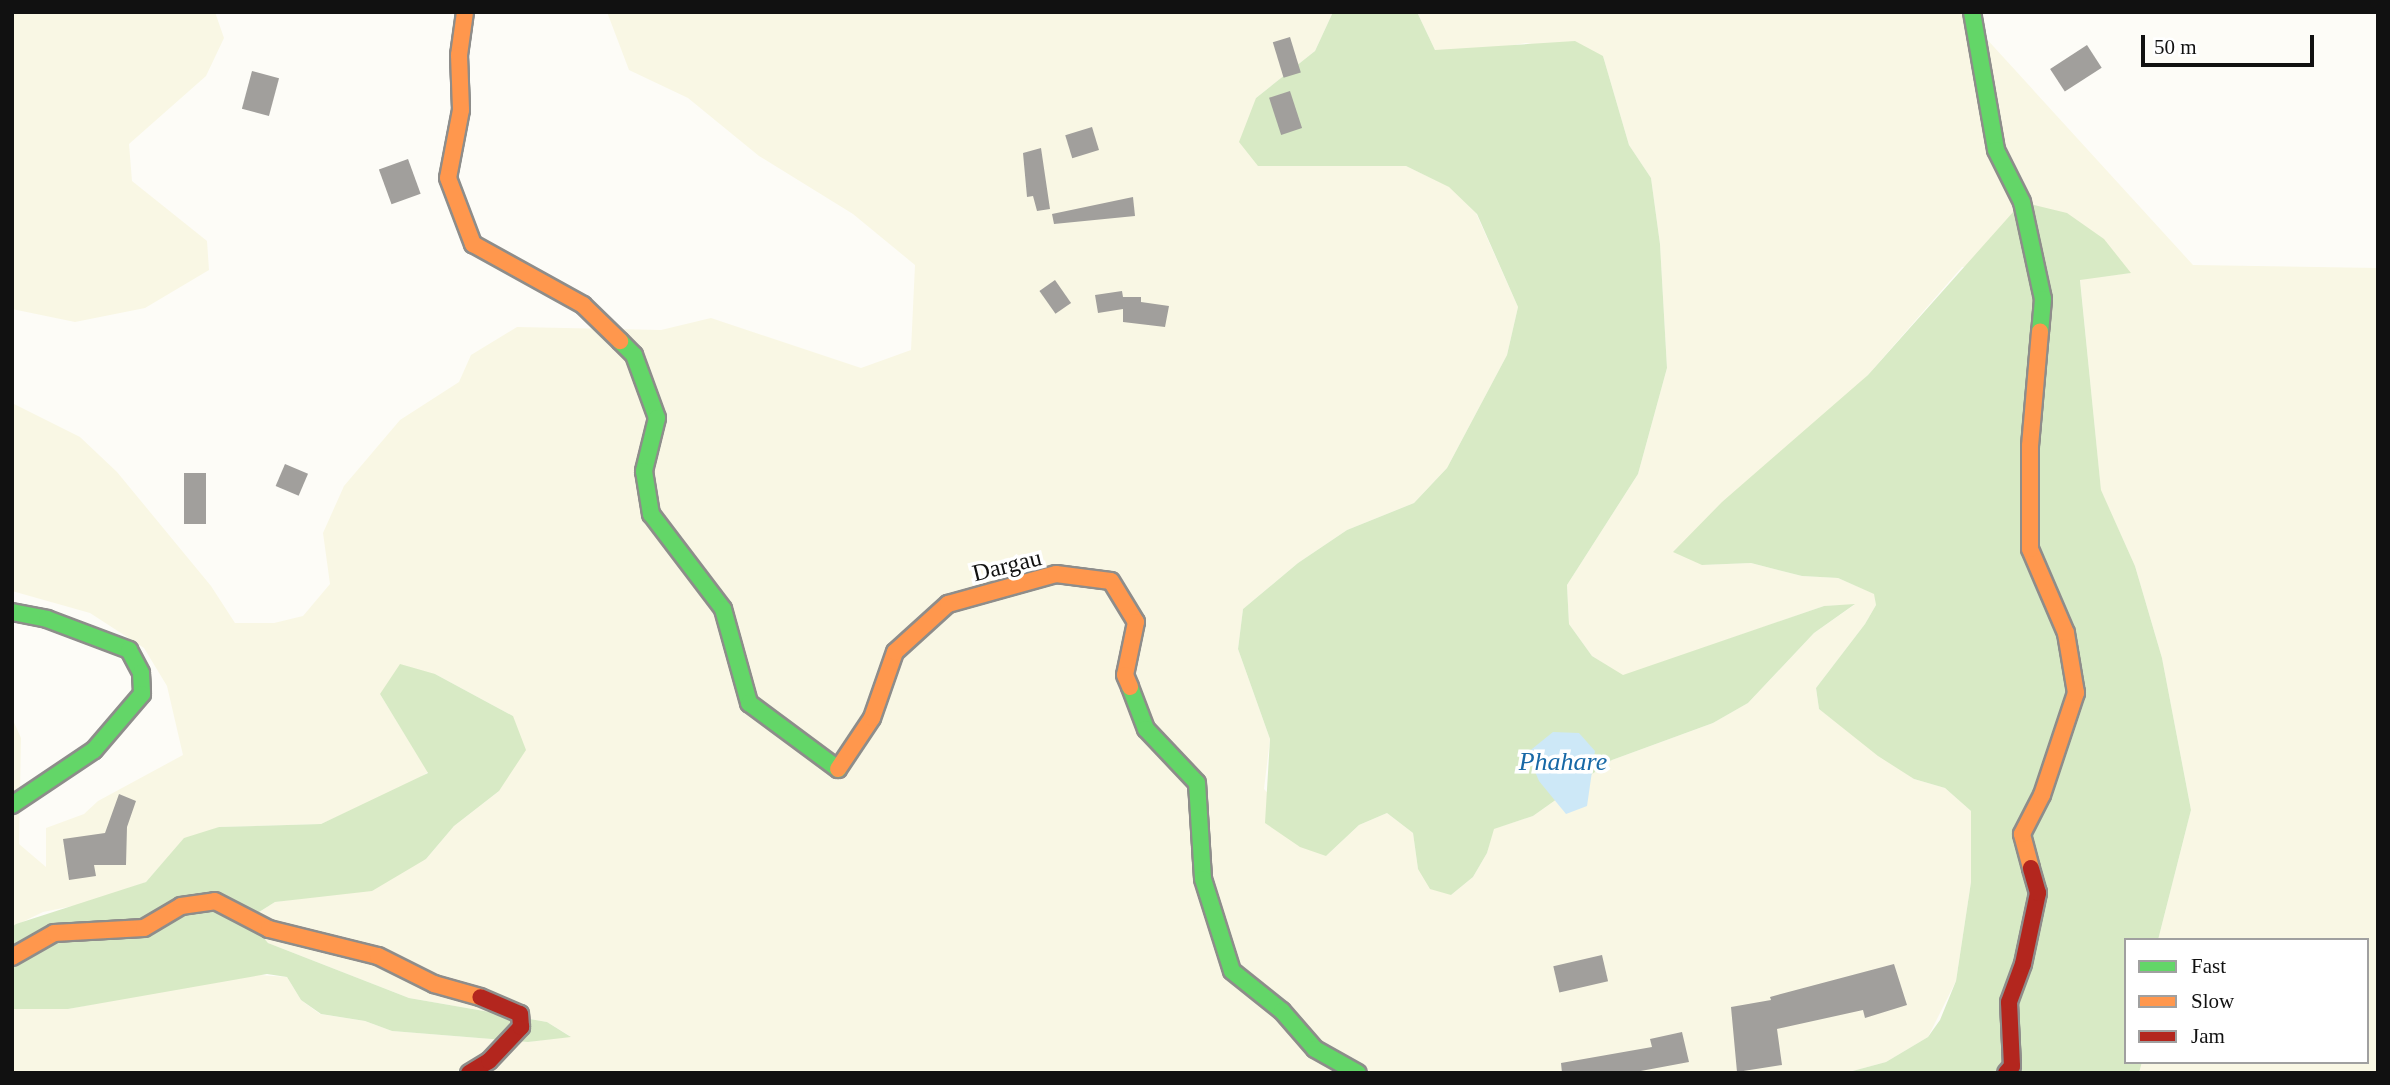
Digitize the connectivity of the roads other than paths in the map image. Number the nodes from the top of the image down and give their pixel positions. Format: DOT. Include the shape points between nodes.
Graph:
graph roads {
  1 [pos="465,12"];
  2 [pos="1972,12"];
  3 [pos="12,612"];
  4 [pos="12,805"];
  5 [pos="12,957"];
  6 [pos="470,1073"];
  7 [pos="1357,1073"];
  8 [pos="2006,1073"];
  1 -- 7 [label="street, Dargau" via="459,55 461,110 448,178 472,244 583,305 634,355 657,418 644,471 651,514 723,609 749,703 840,770 872,718 895,652 948,604 1056,574 1111,580 1136,622 1125,675 1146,729 1197,783 1203,879 1233,971 1282,1011 1315,1049"];
  2 -- 8 [label="street" via="1996,150 2022,202 2043,299 2029,446 2031,549 2066,633 2076,693 2042,794 2022,834 2038,893 2023,964 2009,1002 2012,1066"];
  3 -- 4 [label="street" via="47,619 129,650 141,673 142,694 94,750"];
  5 -- 6 [label="street" via="54,933 144,928 181,906 215,901 269,929 378,956 434,984 500,1002 520,1014 521,1027 489,1061"];
}
